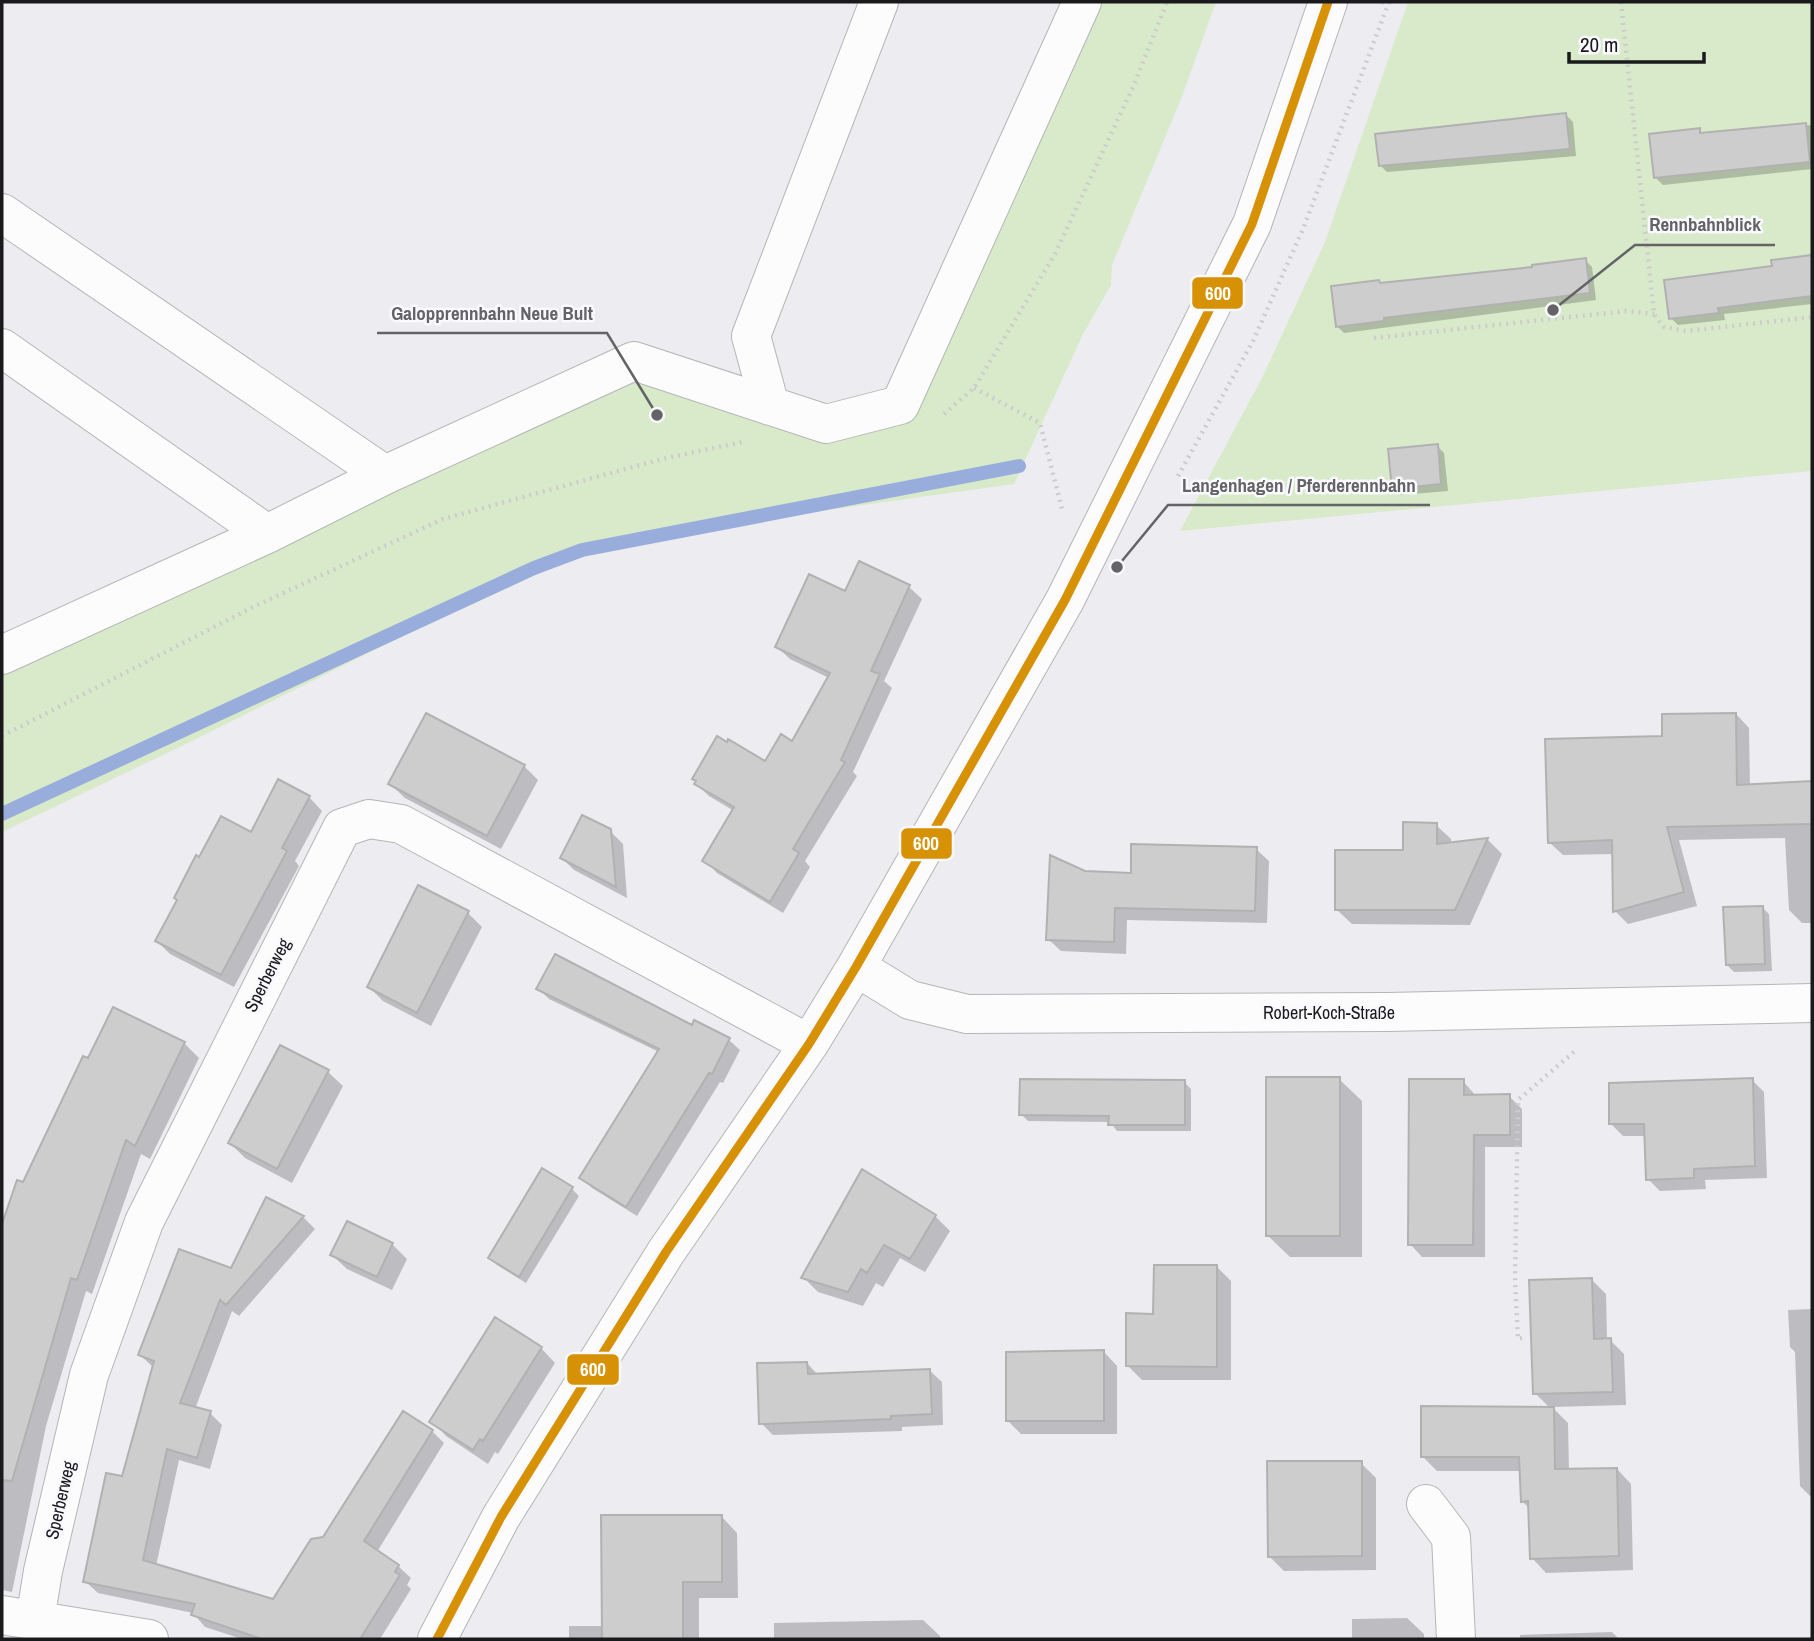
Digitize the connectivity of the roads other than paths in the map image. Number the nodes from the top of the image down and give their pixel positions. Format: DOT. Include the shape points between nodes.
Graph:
graph roads {
  1 [pos="879,2"];
  2 [pos="1082,2"];
  3 [pos="1328,2"];
  4 [pos="2,213"];
  5 [pos="2,348"];
  6 [pos="770,406"];
  7 [pos="385,475"];
  8 [pos="267,534"];
  9 [pos="2,655"];
  10 [pos="856,967"];
  11 [pos="1812,1003"];
  12 [pos="809,1044"];
  13 [pos="1426,1504"];
  14 [pos="19,1618"];
  15 [pos="149,1639"];
  16 [pos="437,1639"];
  17 [pos="1456,1639"];
  1 -- 6 [label="street" via="751,336"];
  2 -- 6 [label="street" via="900,405 826,424"];
  3 -- 10 [label="street" via="1252,224 1065,600"];
  4 -- 7 [label="street"];
  5 -- 8 [label="street"];
  6 -- 7 [label="street" via="634,361"];
  7 -- 8 [label="street"];
  8 -- 9 [label="street"];
  10 -- 11 [label="street, Robert-Koch-Straße" via="910,1000 967,1014"];
  10 -- 12 [label="street"];
  12 -- 14 [label="street, Sperberweg" via="401,824 369,819 342,828 144,1222 89,1375 43,1571"];
  12 -- 16 [label="street" via="666,1252 501,1517"];
  13 -- 17 [label="street" via="1451,1537"];
  14 -- 15 [label="street"];
}
